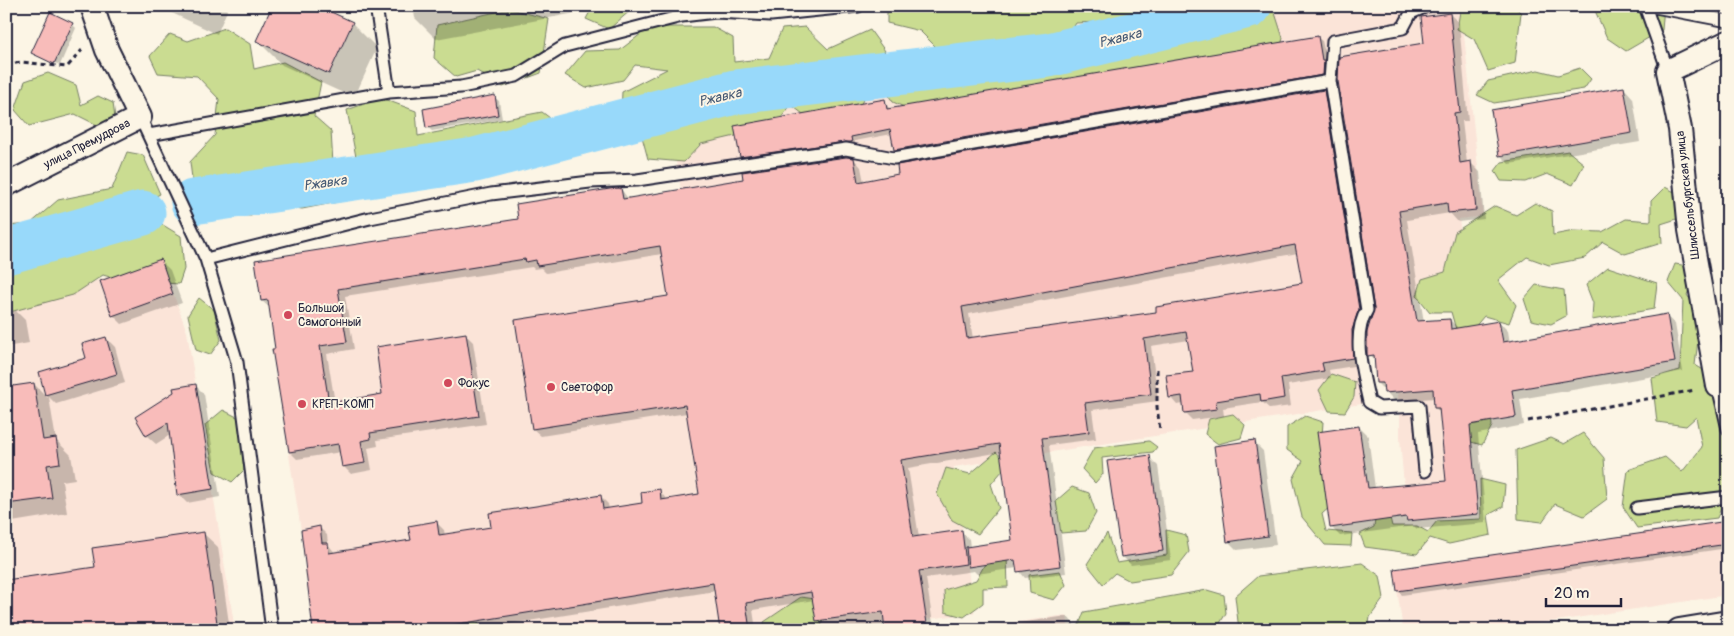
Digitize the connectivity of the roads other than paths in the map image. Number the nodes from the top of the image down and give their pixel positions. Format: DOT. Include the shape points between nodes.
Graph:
graph roads {
  1 [pos="92,6"];
  2 [pos="376,6"];
  3 [pos="858,6"];
  4 [pos="1427,6"];
  5 [pos="1645,6"];
  6 [pos="1650,6"];
  7 [pos="1728,21"];
  8 [pos="1728,42"];
  9 [pos="1668,71"];
  10 [pos="1330,81"];
  11 [pos="389,92"];
  12 [pos="145,126"];
  13 [pos="6,185"];
  14 [pos="206,259"];
  15 [pos="1723,387"];
  16 [pos="1728,429"];
  17 [pos="1425,471"];
  18 [pos="1728,497"];
  19 [pos="1637,508"];
  20 [pos="1728,622"];
  21 [pos="272,630"];
  22 [pos="1679,630"];
  1 -- 12 [label="street, улица Премудрова" via="107,50"];
  2 -- 11 [label="lane"];
  3 -- 11 [label="lane" via="771,15 716,12 682,16 565,46 516,76 462,87"];
  4 -- 10 [label="lane" via="1411,13 1403,28 1333,41"];
  5 -- 9 [label="lane, Шлиссельбургская улица"];
  6 -- 7 [label="lane"];
  8 -- 9 [label="street"];
  9 -- 15 [label="street, Шлиссельбургская улица" via="1680,130 1690,230"];
  10 -- 14 [label="lane" via="894,158 846,149 637,180 491,194 370,218"];
  10 -- 17 [label="lane" via="1367,310 1360,322 1361,364 1368,402 1379,408 1419,406"];
  11 -- 12 [label="lane"];
  12 -- 13 [label="street, улица Премудрова"];
  12 -- 14 [label="lane"];
  14 -- 21 [label="lane" via="237,362"];
  15 -- 16 [label="lane"];
  18 -- 19 [label="lane"];
  20 -- 22 [label="street"];
}
